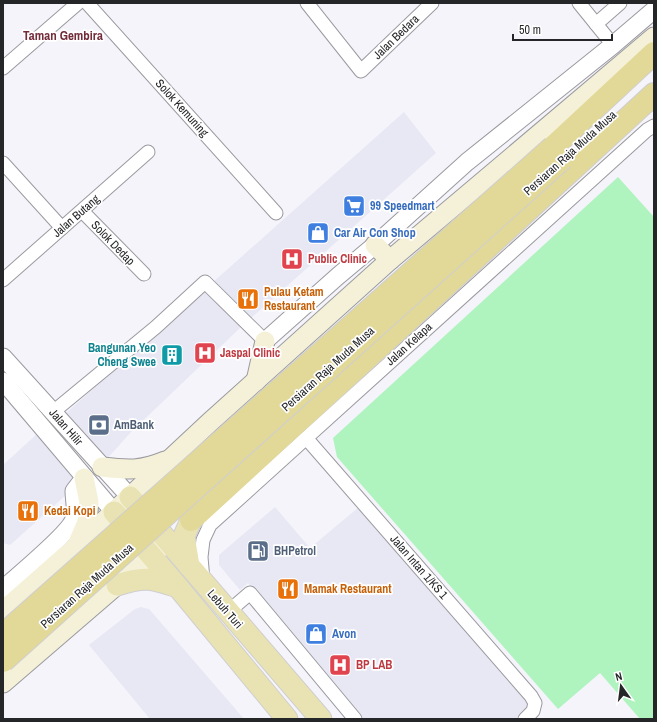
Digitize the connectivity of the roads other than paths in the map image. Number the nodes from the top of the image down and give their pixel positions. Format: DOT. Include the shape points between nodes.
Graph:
graph roads {
  1 [pos="78,3"];
  2 [pos="87,3"];
  3 [pos="307,3"];
  4 [pos="432,3"];
  5 [pos="578,3"];
  6 [pos="620,3"];
  7 [pos="654,10"];
  8 [pos="596,24"];
  9 [pos="654,36"];
  10 [pos="613,45"];
  11 [pos="654,53"];
  12 [pos="4,63"];
  13 [pos="654,77"];
  14 [pos="654,94"];
  15 [pos="654,126"];
  16 [pos="148,152"];
  17 [pos="558,153"];
  18 [pos="3,163"];
  19 [pos="82,210"];
  20 [pos="276,213"];
  21 [pos="62,228"];
  22 [pos="375,245"];
  23 [pos="390,260"];
  24 [pos="144,274"];
  25 [pos="3,280"];
  26 [pos="265,341"];
  27 [pos="3,357"];
  28 [pos="365,372"];
  29 [pos="3,381"];
  30 [pos="256,381"];
  31 [pos="53,412"];
  32 [pos="210,422"];
  33 [pos="307,439"];
  34 [pos="170,459"];
  35 [pos="102,467"];
  36 [pos="84,478"];
  37 [pos="250,478"];
  38 [pos="130,497"];
  39 [pos="114,512"];
  40 [pos="191,520"];
  41 [pos="167,541"];
  42 [pos="77,546"];
  43 [pos="151,555"];
  44 [pos="189,566"];
  45 [pos="53,567"];
  46 [pos="203,583"];
  47 [pos="117,585"];
  48 [pos="178,587"];
  49 [pos="3,589"];
  50 [pos="90,606"];
  51 [pos="3,611"];
  52 [pos="228,612"];
  53 [pos="3,635"];
  54 [pos="3,661"];
  55 [pos="3,683"];
  56 [pos="287,719"];
  57 [pos="321,719"];
  58 [pos="355,719"];
  59 [pos="525,719"];
  1 -- 12 [label="street"];
  2 -- 20 [label="street, Solok Kemuning"];
  3 -- 4 [label="street, Jalan Bedara" via="361,71"];
  5 -- 8 [label="street"];
  6 -- 8 [label="street"];
  7 -- 10 [label="street"];
  8 -- 10 [label="street"];
  9 -- 23 [label="main road"];
  10 -- 22 [label="street" via="467,162"];
  11 -- 17 [label="highway, Persiaran Raja Muda Musa"];
  13 -- 17 [label="highway, Persiaran Raja Muda Musa"];
  14 -- 28 [label="highway"];
  15 -- 28 [label="street, Jalan Kelapa" via="646,130"];
  16 -- 19 [label="street, Jalan Butang"];
  17 -- 53 [label="highway, Persiaran Raja Muda Musa, bridge"];
  17 -- 54 [label="highway, Persiaran Raja Muda Musa, bridge"];
  18 -- 21 [label="street"];
  19 -- 21 [label="street, Jalan Butang"];
  19 -- 24 [label="street, Solok Dedap"];
  21 -- 25 [label="street, Jalan Butang"];
  22 -- 23 [label="main road"];
  22 -- 26 [label="street"];
  23 -- 30 [label="main road"];
  26 -- 30 [label="main road"];
  26 -- 31 [label="street" via="205,282 156,327"];
  27 -- 31 [label="street, Jalan Hilir"];
  28 -- 33 [label="street, Jalan Kelapa"];
  28 -- 37 [label="highway"];
  29 -- 36 [label="street, Jalan Hilir"];
  30 -- 32 [label="main road"];
  31 -- 35 [label="street, Jalan Hilir"];
  32 -- 34 [label="main road"];
  32 -- 37 [label="main road" via="197,447 199,464 210,477"];
  33 -- 37 [label="street, Jalan Kelapa"];
  33 -- 59 [label="street, Jalan Intan 1/KS 1" via="531,696 535,703 534,711"];
  34 -- 35 [label="main road" via="150,467 130,470"];
  34 -- 38 [label="main road"];
  35 -- 38 [label="street, Jalan Hilir"];
  36 -- 39 [label="street, Jalan Hilir"];
  36 -- 42 [label="main road" via="90,502 87,522"];
  36 -- 49 [label="street" via="74,491 74,520 64,534"];
  37 -- 40 [label="highway"];
  37 -- 46 [label="street, Jalan Kelapa" via="210,525 203,540"];
  38 -- 39 [label="main road"];
  38 -- 41 [label="main road, Lebuh Turi"];
  39 -- 42 [label="main road"];
  39 -- 43 [label="main road, Lebuh Turi"];
  40 -- 41 [label="main road"];
  40 -- 44 [label="main road" via="184,536"];
  41 -- 43 [label="main road"];
  41 -- 44 [label="main road, Lebuh Turi"];
  42 -- 45 [label="main road"];
  43 -- 47 [label="main road"];
  43 -- 48 [label="main road, Lebuh Turi"];
  44 -- 46 [label="main road, Lebuh Turi"];
  45 -- 50 [label="main road" via="87,553 98,556 103,562 105,572"];
  45 -- 51 [label="main road"];
  46 -- 52 [label="main road, Lebuh Turi"];
  47 -- 48 [label="main road" via="131,580 153,579"];
  47 -- 50 [label="main road"];
  48 -- 56 [label="main road, Lebuh Turi"];
  50 -- 55 [label="main road"];
  52 -- 57 [label="main road, Lebuh Turi"];
  52 -- 58 [label="street" via="250,593"];
}
